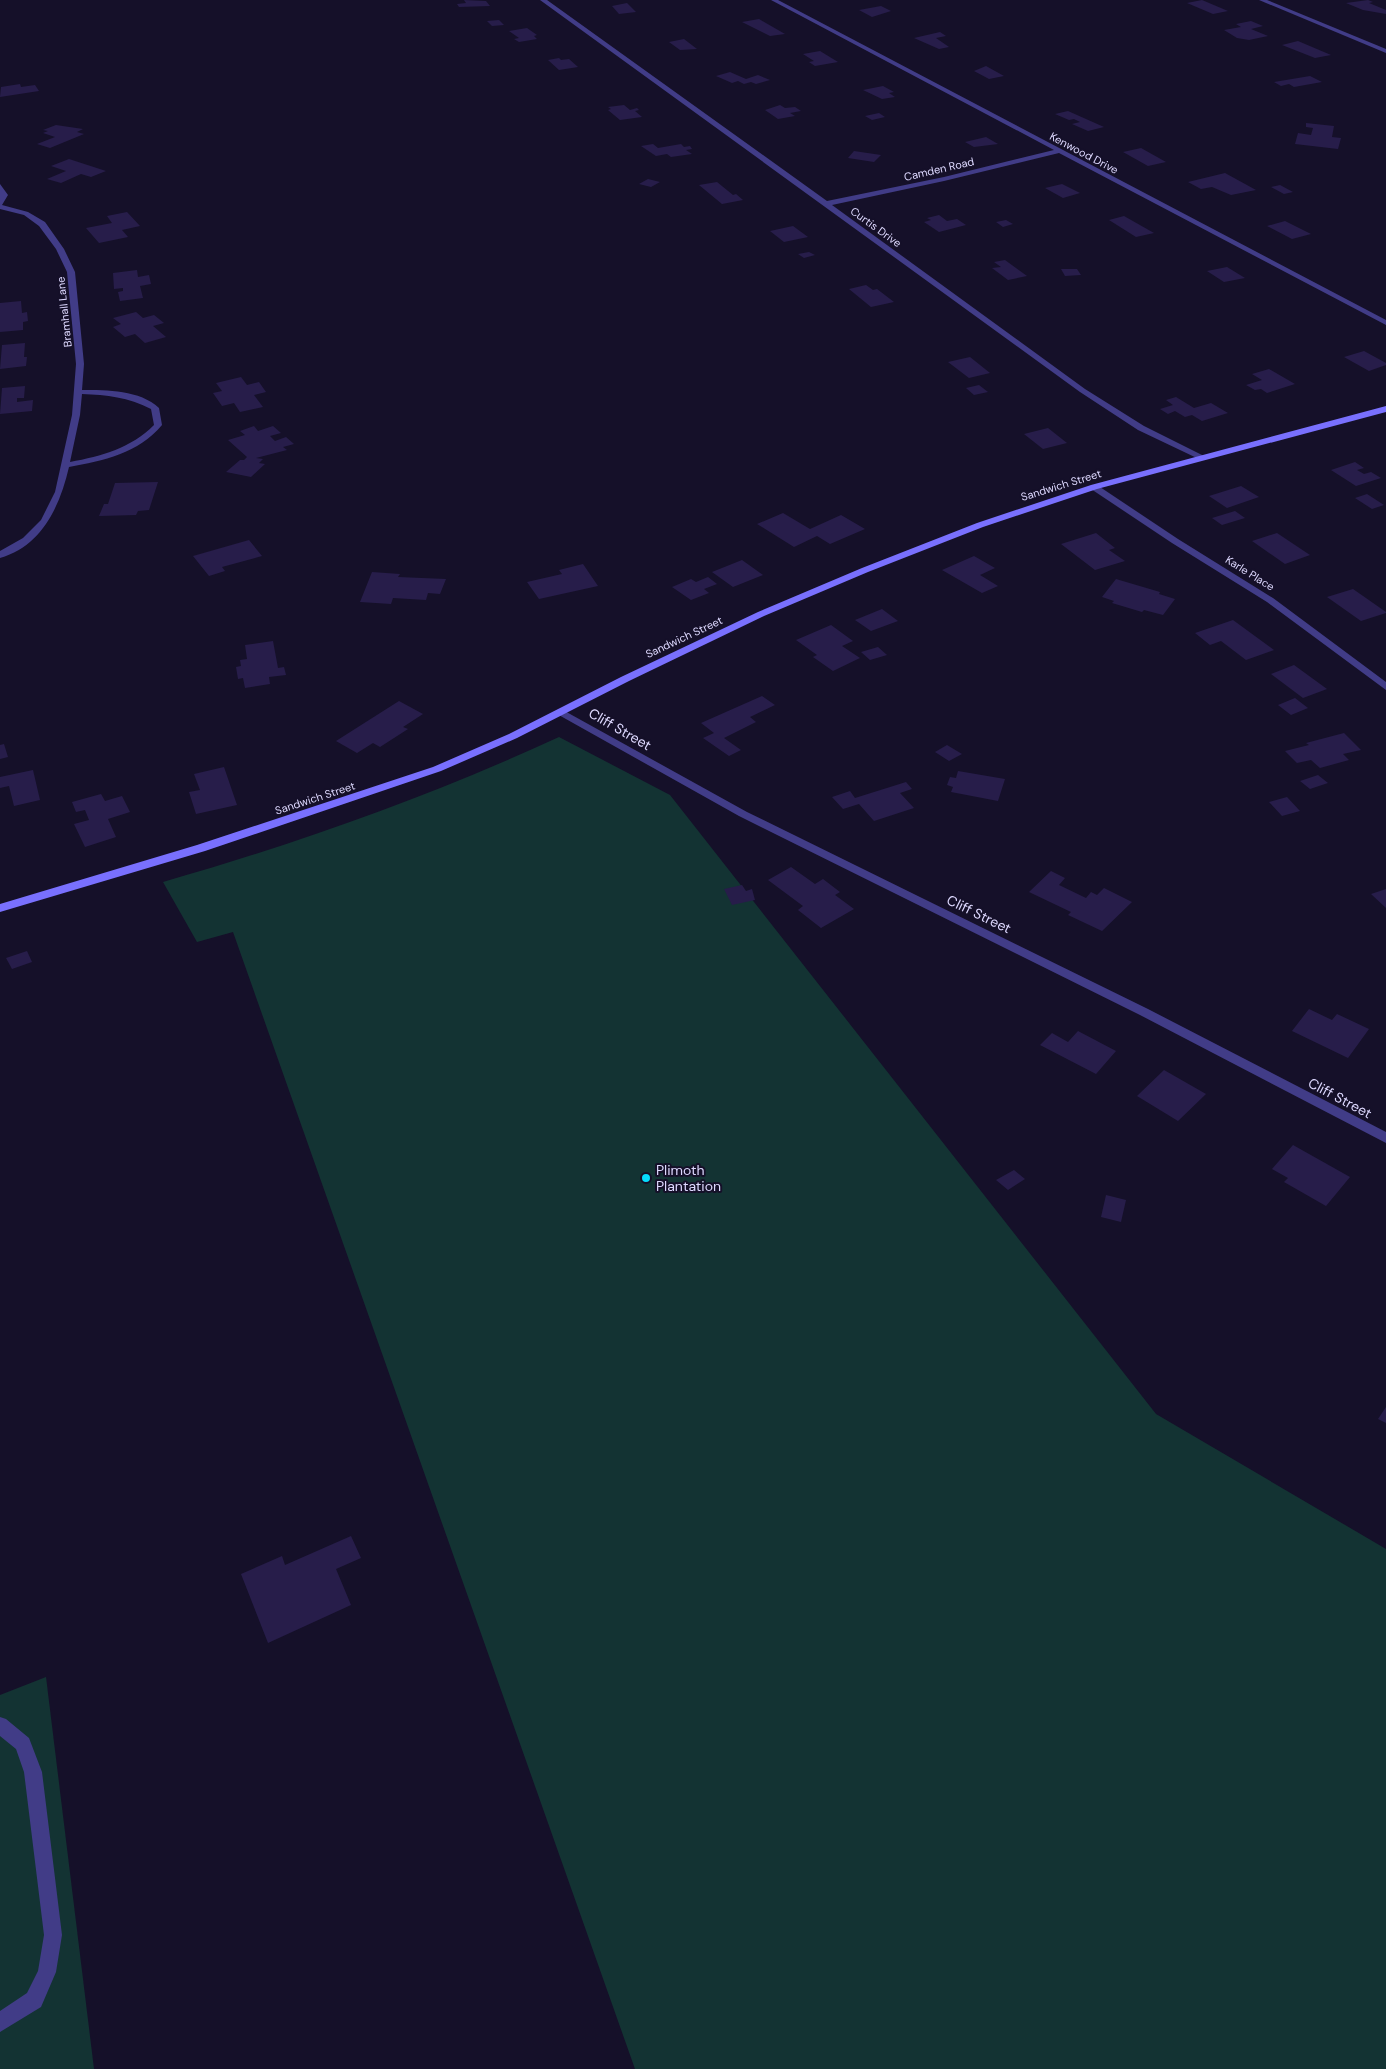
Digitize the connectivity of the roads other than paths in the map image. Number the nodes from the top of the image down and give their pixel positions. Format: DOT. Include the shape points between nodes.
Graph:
graph roads {
  1 [pos="543,0"];
  2 [pos="774,0"];
  3 [pos="1262,0"];
  4 [pos="1386,51"];
  5 [pos="1059,151"];
  6 [pos="0,186"];
  7 [pos="824,204"];
  8 [pos="0,205"];
  9 [pos="1386,323"];
  10 [pos="79,392"];
  11 [pos="1386,409"];
  12 [pos="1204,458"];
  13 [pos="66,465"];
  14 [pos="1094,487"];
  15 [pos="0,555"];
  16 [pos="1386,687"];
  17 [pos="561,712"];
  18 [pos="0,908"];
  19 [pos="1386,1138"];
  20 [pos="0,1725"];
  21 [pos="0,2022"];
  1 -- 7 [label="street, Curtis Drive"];
  2 -- 5 [label="street, Kenwood Drive"];
  3 -- 4 [label="street"];
  5 -- 7 [label="street, Camden Road"];
  5 -- 9 [label="street, Kenwood Drive"];
  6 -- 8 [label="street, Bramhall Lane" via="5,196"];
  7 -- 12 [label="street, Curtis Drive" via="1126,420 1172,446"];
  8 -- 10 [label="street, Bramhall Lane" via="26,213 42,224 72,272"];
  10 -- 13 [label="street, Bramhall Lane"];
  10 -- 13 [label="street" via="116,392 140,399 155,408 158,425 147,438 121,452"];
  11 -- 12 [label="street, Sandwich Street"];
  12 -- 14 [label="street, Sandwich Street"];
  13 -- 15 [label="street, Bramhall Lane" via="60,492 45,521 26,540"];
  14 -- 16 [label="street, Karle Place" via="1270,600"];
  14 -- 17 [label="street, Sandwich Street" via="980,525 834,582 700,643"];
  17 -- 18 [label="street, Sandwich Street" via="414,778 201,848"];
  17 -- 19 [label="street, Cliff Street" via="743,814 1135,1007"];
  20 -- 21 [label="street" via="22,1744 33,1772 53,1936 47,1972 34,2000"];
}
